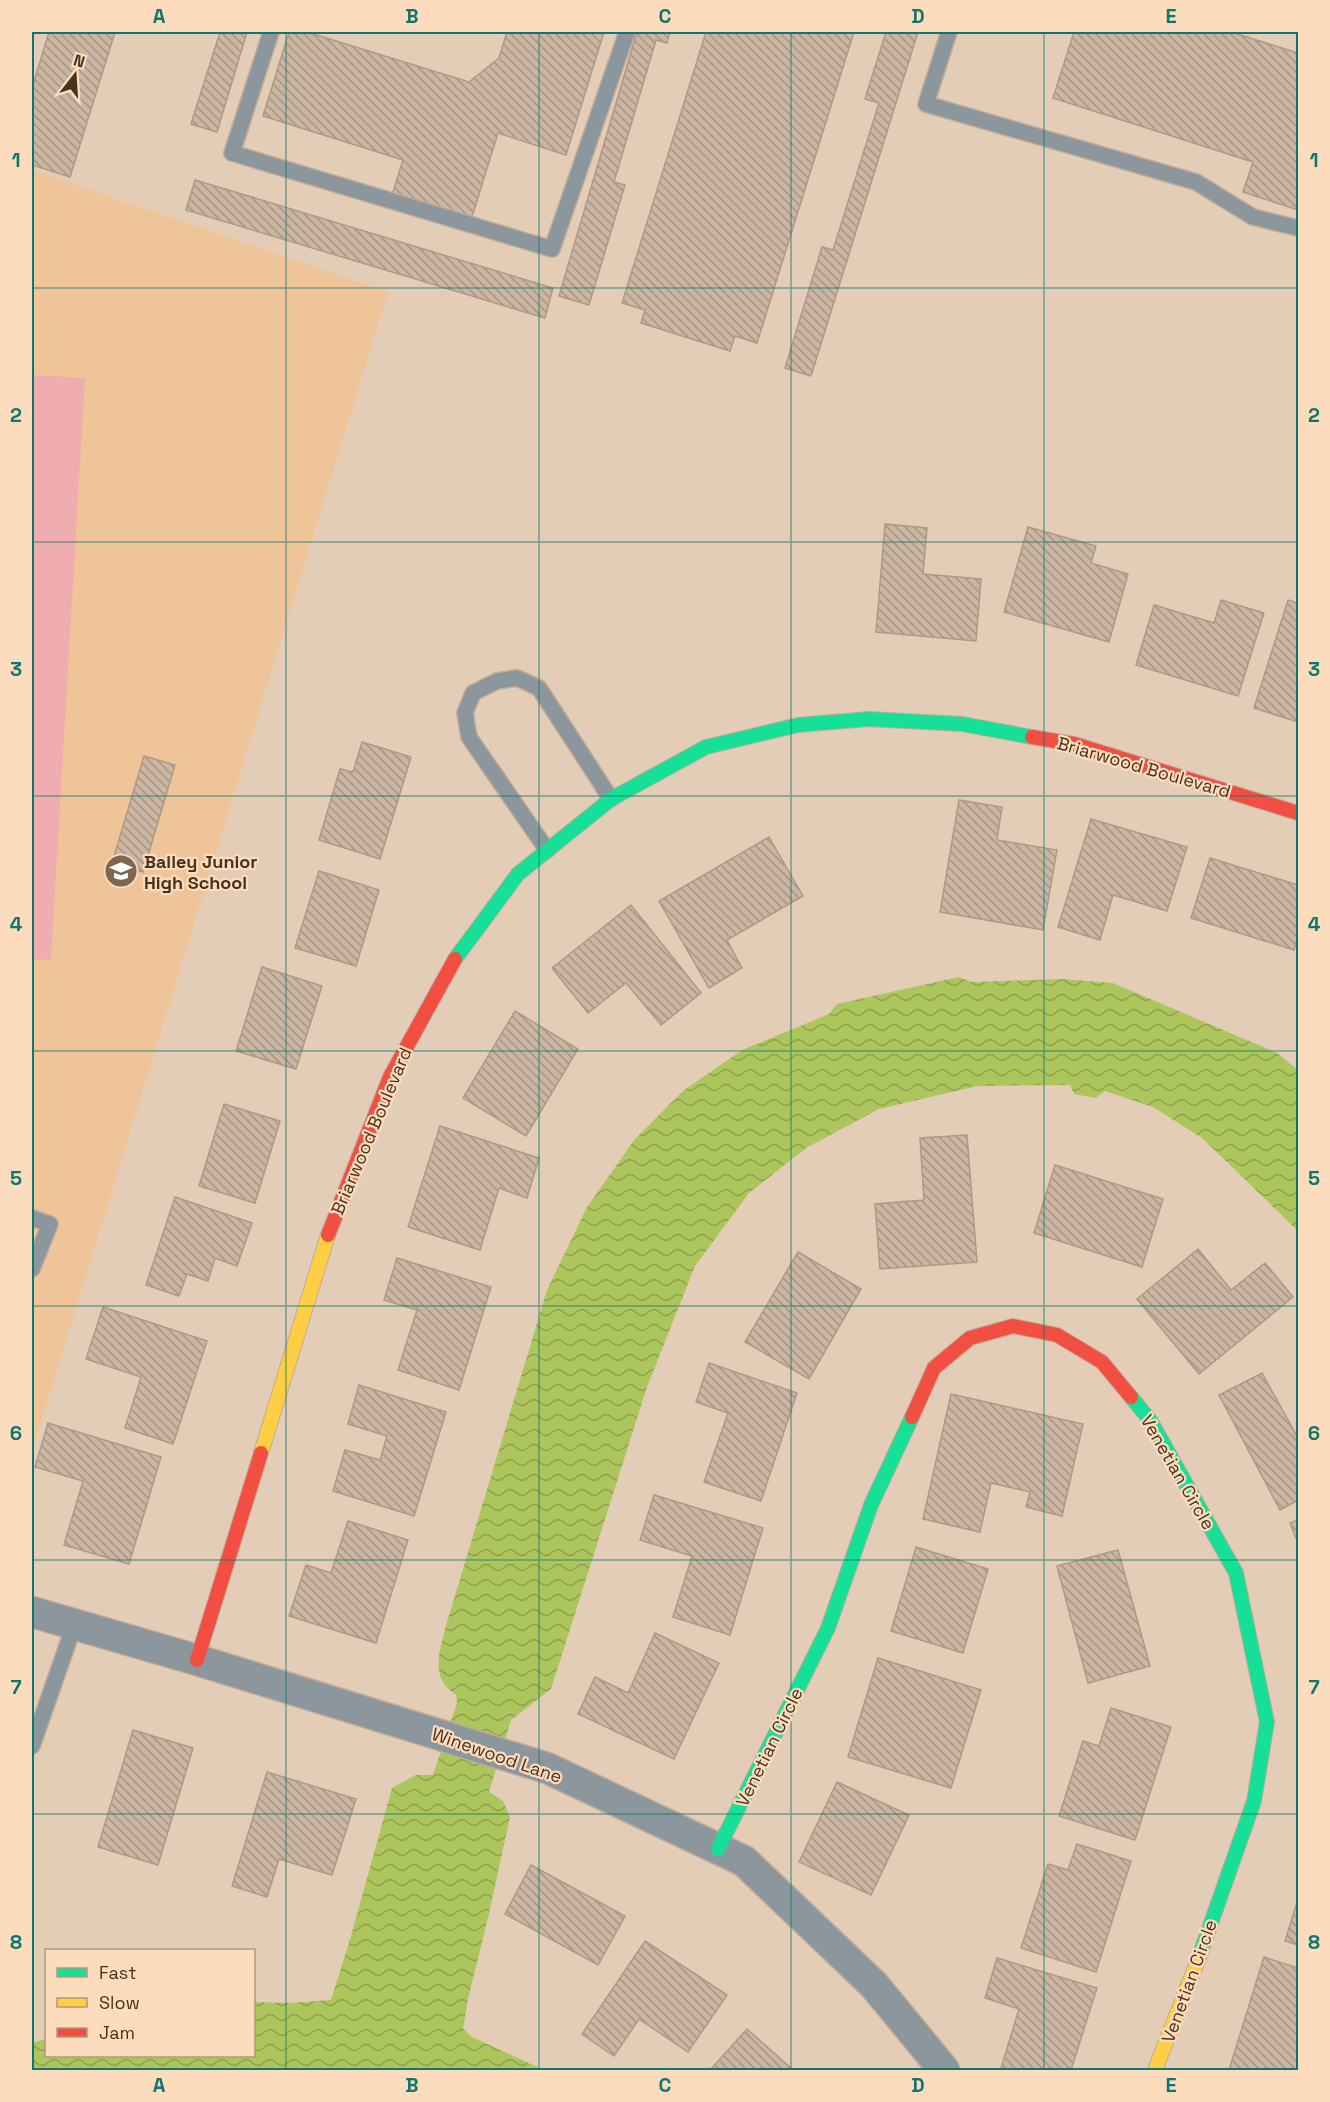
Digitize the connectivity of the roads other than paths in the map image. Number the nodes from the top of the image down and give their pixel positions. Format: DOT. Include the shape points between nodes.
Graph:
graph roads {
  1 [pos="271,32"];
  2 [pos="627,32"];
  3 [pos="949,32"];
  4 [pos="1299,228"];
  5 [pos="611,799"];
  6 [pos="1299,813"];
  7 [pos="547,850"];
  8 [pos="32,1218"];
  9 [pos="32,1269"];
  10 [pos="32,1612"];
  11 [pos="75,1623"];
  12 [pos="197,1659"];
  13 [pos="32,1746"];
  14 [pos="718,1849"];
  15 [pos="944,2070"];
  16 [pos="1155,2070"];
  1 -- 2 [label="lane" via="232,153 552,249"];
  3 -- 4 [label="lane" via="926,104 1196,182 1253,217"];
  5 -- 6 [label="street, Briarwood Boulevard" via="706,747 798,725 870,719 962,724 1074,744"];
  5 -- 7 [label="street, Briarwood Boulevard"];
  5 -- 7 [label="lane" via="539,688 517,678 497,681 473,693 465,713 469,737"];
  7 -- 12 [label="street, Briarwood Boulevard" via="518,874 450,966 390,1077 331,1225"];
  8 -- 9 [label="lane" via="50,1224"];
  10 -- 11 [label="street, Winewood Lane"];
  11 -- 12 [label="street, Winewood Lane"];
  11 -- 13 [label="lane"];
  12 -- 14 [label="street, Winewood Lane" via="547,1768"];
  14 -- 15 [label="street, Winewood Lane" via="744,1861 874,1985"];
  14 -- 16 [label="street, Venetian Circle" via="828,1628 871,1505 934,1368 970,1338 1013,1326 1057,1335 1102,1362 1150,1420 1236,1573 1268,1722 1254,1802"];
}
